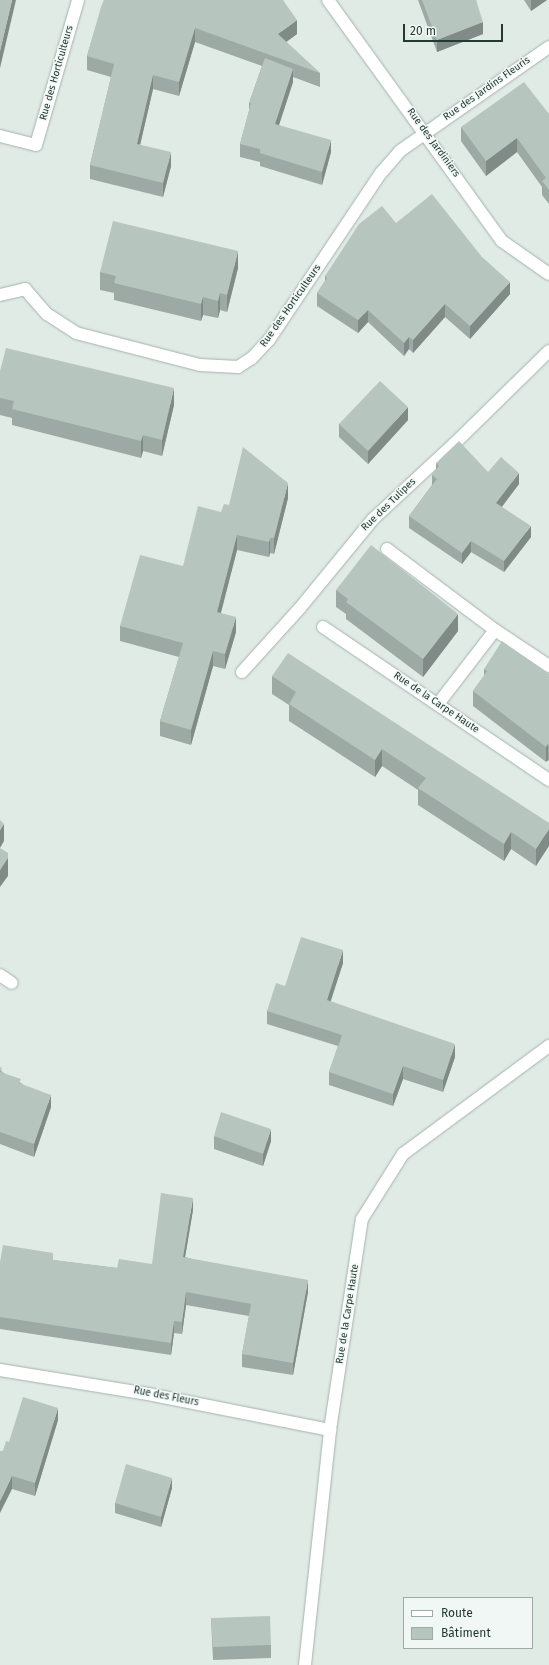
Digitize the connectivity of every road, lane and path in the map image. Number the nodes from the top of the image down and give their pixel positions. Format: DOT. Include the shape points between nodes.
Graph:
graph roads {
  1 [pos="78,0"];
  2 [pos="328,0"];
  3 [pos="549,46"];
  4 [pos="425,132"];
  5 [pos="0,136"];
  6 [pos="549,274"];
  7 [pos="0,295"];
  8 [pos="549,351"];
  9 [pos="387,549"];
  10 [pos="323,627"];
  11 [pos="495,630"];
  12 [pos="549,666"];
  13 [pos="242,672"];
  14 [pos="438,704"];
  15 [pos="549,780"];
  16 [pos="0,975"];
  17 [pos="12,983"];
  18 [pos="549,1046"];
  19 [pos="0,1370"];
  20 [pos="330,1430"];
  21 [pos="305,1665"];
  1 -- 5 [label="street, Rue des Horticulteurs" via="36,145"];
  2 -- 4 [label="street, Rue des Jardiniers"];
  3 -- 4 [label="street, Rue des Jardins Fleuris"];
  4 -- 6 [label="street, Rue des Jardiniers" via="502,241"];
  4 -- 7 [label="street, Rue des Horticulteurs" via="400,152 382,173 269,340 252,358 238,367 200,366 76,333 47,314 25,289"];
  8 -- 13 [label="street, Rue des Tulipes" via="373,519 300,608"];
  9 -- 11 [label="street"];
  10 -- 14 [label="street, Rue de la Carpe Haute"];
  11 -- 12 [label="street"];
  11 -- 14 [label="street"];
  14 -- 15 [label="street, Rue de la Carpe Haute"];
  16 -- 17 [label="street"];
  18 -- 20 [label="street, Rue de la Carpe Haute" via="403,1154 362,1219"];
  19 -- 20 [label="street, Rue des Fleurs" via="148,1394"];
  20 -- 21 [label="street, Rue de la Carpe Haute"];
}
